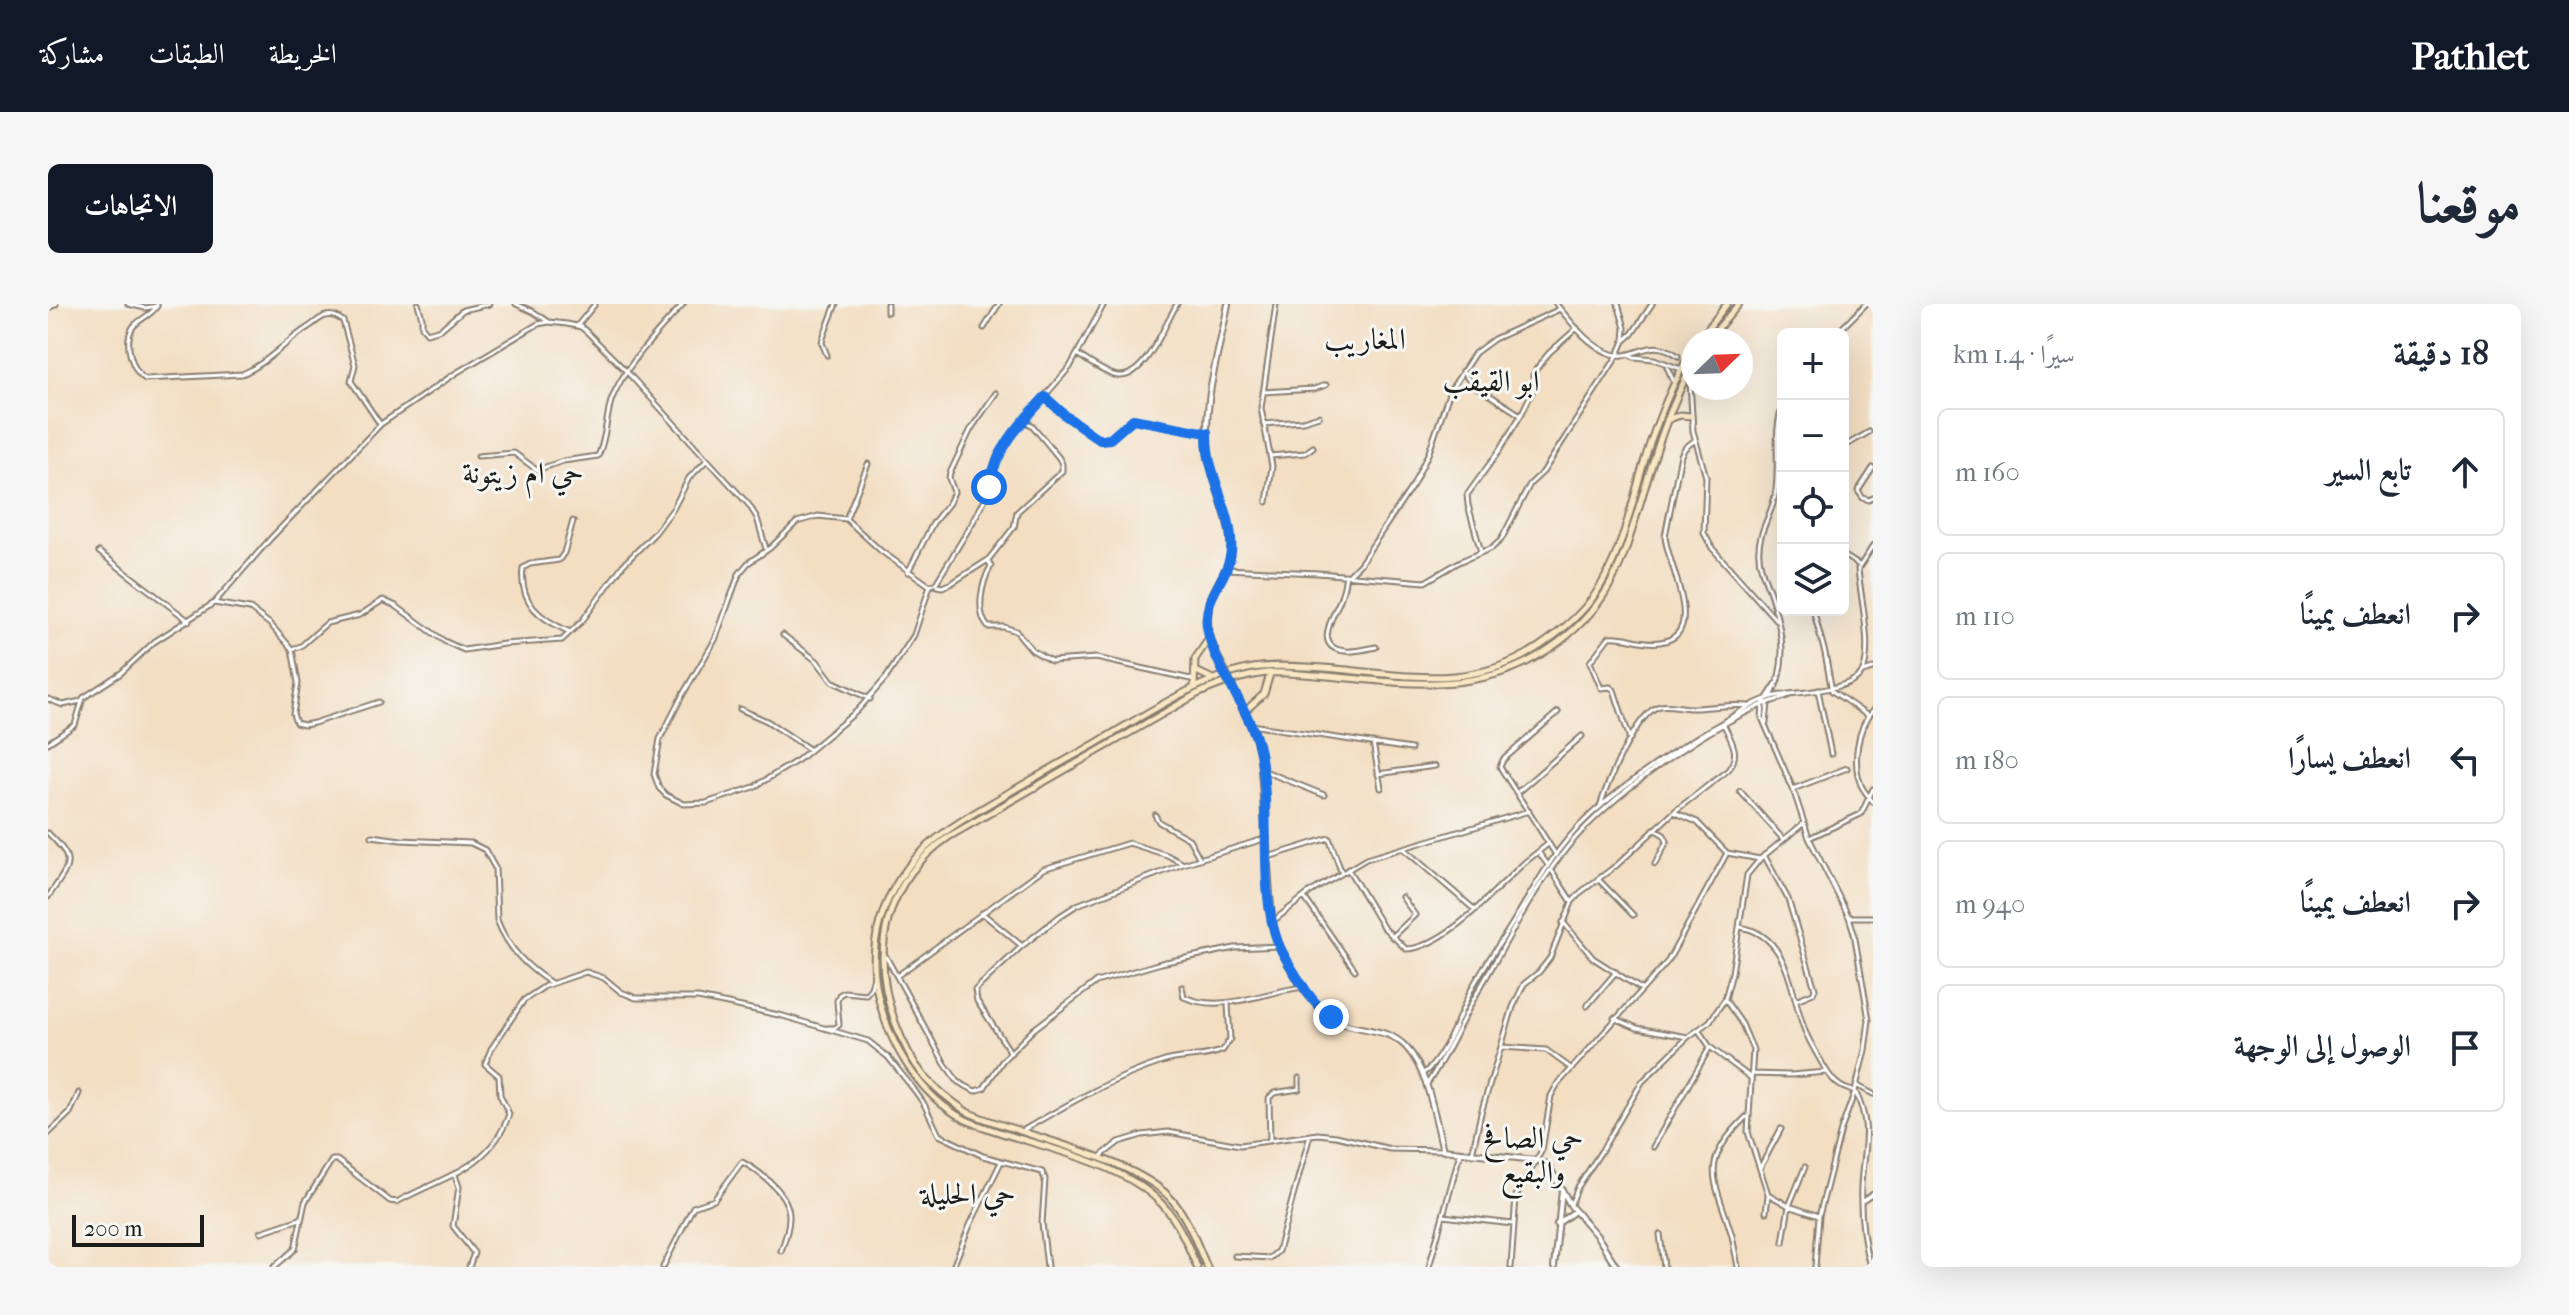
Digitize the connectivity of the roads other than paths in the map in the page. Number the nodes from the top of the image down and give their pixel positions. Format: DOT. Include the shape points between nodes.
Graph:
graph roads {
  1 [pos="56,304"];
  2 [pos="128,304"];
  3 [pos="418,304"];
  4 [pos="489,304"];
  5 [pos="516,304"];
  6 [pos="595,304"];
  7 [pos="683,304"];
  8 [pos="836,304"];
  9 [pos="887,304"];
  10 [pos="999,304"];
  11 [pos="1104,304"];
  12 [pos="1177,304"];
  13 [pos="1228,304"];
  14 [pos="1276,304"];
  15 [pos="1556,304"];
  16 [pos="1618,304"];
  17 [pos="1652,304"];
  18 [pos="1727,304"];
  19 [pos="1739,304"];
  20 [pos="1866,304"];
  21 [pos="157,305"];
  22 [pos="48,308"];
  23 [pos="1560,309"];
  24 [pos="887,312"];
  25 [pos="549,322"];
  26 [pos="577,326"];
  27 [pos="984,328"];
  28 [pos="1577,328"];
  29 [pos="1708,328"];
  30 [pos="1718,328"];
  31 [pos="1842,328"];
  32 [pos="1624,341"];
  33 [pos="1627,354"];
  34 [pos="827,355"];
  35 [pos="1078,355"];
  36 [pos="1618,355"];
  37 [pos="1678,356"];
  38 [pos="1665,364"];
  39 [pos="1681,369"];
  40 [pos="1462,371"];
  41 [pos="627,372"];
  42 [pos="1674,382"];
  43 [pos="1326,385"];
  44 [pos="1681,387"];
  45 [pos="1263,392"];
  46 [pos="996,393"];
  47 [pos="1045,397"];
  48 [pos="1691,400"];
  49 [pos="1672,405"];
  50 [pos="1521,415"];
  51 [pos="1680,415"];
  52 [pos="1319,416"];
  53 [pos="1691,416"];
  54 [pos="1667,420"];
  55 [pos="1023,421"];
  56 [pos="381,424"];
  57 [pos="1263,424"];
  58 [pos="1869,432"];
  59 [pos="1207,433"];
  60 [pos="1695,440"];
  61 [pos="1849,444"];
  62 [pos="1777,445"];
  63 [pos="1313,447"];
  64 [pos="478,456"];
  65 [pos="1270,456"];
  66 [pos="707,460"];
  67 [pos="868,464"];
  68 [pos="1873,468"];
  69 [pos="1873,498"];
  70 [pos="1267,502"];
  71 [pos="846,519"];
  72 [pos="573,521"];
  73 [pos="1873,546"];
  74 [pos="767,550"];
  75 [pos="99,552"];
  76 [pos="1481,552"];
  77 [pos="1849,559"];
  78 [pos="988,560"];
  79 [pos="1859,565"];
  80 [pos="1225,569"];
  81 [pos="908,572"];
  82 [pos="1348,575"];
  83 [pos="932,586"];
  84 [pos="214,603"];
  85 [pos="1815,616"];
  86 [pos="189,621"];
  87 [pos="1778,623"];
  88 [pos="570,632"];
  89 [pos="783,635"];
  90 [pos="1210,637"];
  91 [pos="1376,647"];
  92 [pos="292,649"];
  93 [pos="1873,669"];
  94 [pos="1196,671"];
  95 [pos="1863,672"];
  96 [pos="1271,673"];
  97 [pos="1254,675"];
  98 [pos="1213,679"];
  99 [pos="1195,680"];
  100 [pos="1778,681"];
  101 [pos="1266,686"];
  102 [pos="1830,687"];
  103 [pos="1194,688"];
  104 [pos="1818,690"];
  105 [pos="1794,693"];
  106 [pos="1771,697"];
  107 [pos="48,699"];
  108 [pos="870,699"];
  109 [pos="81,701"];
  110 [pos="379,702"];
  111 [pos="1765,702"];
  112 [pos="1753,707"];
  113 [pos="740,709"];
  114 [pos="1873,710"];
  115 [pos="1245,711"];
  116 [pos="1558,712"];
  117 [pos="1868,716"];
  118 [pos="1723,724"];
  119 [pos="1251,725"];
  120 [pos="1582,736"];
  121 [pos="1630,739"];
  122 [pos="48,743"];
  123 [pos="1373,743"];
  124 [pos="1411,749"];
  125 [pos="810,750"];
  126 [pos="1831,754"];
  127 [pos="1435,766"];
  128 [pos="1847,768"];
  129 [pos="1262,770"];
  130 [pos="1378,774"];
  131 [pos="1381,788"];
  132 [pos="1793,789"];
  133 [pos="1873,789"];
  134 [pos="1740,791"];
  135 [pos="1517,793"];
  136 [pos="1324,795"];
  137 [pos="1869,797"];
  138 [pos="1873,802"];
  139 [pos="1600,807"];
  140 [pos="1529,811"];
  141 [pos="1674,812"];
  142 [pos="1155,815"];
  143 [pos="1804,823"];
  144 [pos="1581,828"];
  145 [pos="1654,829"];
  146 [pos="48,833"];
  147 [pos="372,836"];
  148 [pos="1267,838"];
  149 [pos="1809,838"];
  150 [pos="1783,840"];
  151 [pos="1548,844"];
  152 [pos="1402,848"];
  153 [pos="1539,853"];
  154 [pos="1727,853"];
  155 [pos="1555,854"];
  156 [pos="1764,855"];
  157 [pos="1268,857"];
  158 [pos="1200,859"];
  159 [pos="1559,859"];
  160 [pos="1760,859"];
  161 [pos="1183,864"];
  162 [pos="1655,864"];
  163 [pos="1547,865"];
  164 [pos="1348,869"];
  165 [pos="1551,870"];
  166 [pos="1341,873"];
  167 [pos="1598,879"];
  168 [pos="48,897"];
  169 [pos="1304,897"];
  170 [pos="1402,897"];
  171 [pos="1572,902"];
  172 [pos="1475,910"];
  173 [pos="982,913"];
  174 [pos="1633,915"];
  175 [pos="1849,917"];
  176 [pos="1873,917"];
  177 [pos="1272,922"];
  178 [pos="1563,922"];
  179 [pos="1740,927"];
  180 [pos="1392,937"];
  181 [pos="1022,946"];
  182 [pos="1279,946"];
  183 [pos="882,951"];
  184 [pos="1355,970"];
  185 [pos="874,972"];
  186 [pos="1616,972"];
  187 [pos="897,976"];
  188 [pos="551,983"];
  189 [pos="1182,987"];
  190 [pos="1304,987"];
  191 [pos="1641,989"];
  192 [pos="1725,999"];
  193 [pos="1796,1000"];
  194 [pos="1228,1004"];
  195 [pos="1587,1006"];
  196 [pos="1614,1018"];
  197 [pos="822,1028"];
  198 [pos="1699,1031"];
  199 [pos="1688,1037"];
  200 [pos="1500,1047"];
  201 [pos="1710,1047"];
  202 [pos="1011,1053"];
  203 [pos="1572,1069"];
  204 [pos="1827,1072"];
  205 [pos="1422,1074"];
  206 [pos="1751,1076"];
  207 [pos="1299,1078"];
  208 [pos="1856,1085"];
  209 [pos="1426,1087"];
  210 [pos="1855,1091"];
  211 [pos="79,1093"];
  212 [pos="1873,1094"];
  213 [pos="933,1097"];
  214 [pos="924,1104"];
  215 [pos="1869,1111"];
  216 [pos="1748,1116"];
  217 [pos="1872,1123"];
  218 [pos="1781,1129"];
  219 [pos="1020,1132"];
  220 [pos="48,1134"];
  221 [pos="1310,1135"];
  222 [pos="1270,1141"];
  223 [pos="1653,1147"];
  224 [pos="1443,1150"];
  225 [pos="1460,1153"];
  226 [pos="1472,1154"];
  227 [pos="1099,1159"];
  228 [pos="1536,1160"];
  229 [pos="1001,1162"];
  230 [pos="1805,1167"];
  231 [pos="1760,1169"];
  232 [pos="455,1175"];
  233 [pos="1562,1189"];
  234 [pos="1768,1194"];
  235 [pos="1873,1194"];
  236 [pos="1861,1202"];
  237 [pos="1789,1206"];
  238 [pos="1573,1208"];
  239 [pos="1766,1212"];
  240 [pos="1443,1216"];
  241 [pos="1819,1216"];
  242 [pos="300,1219"];
  243 [pos="1513,1224"];
  244 [pos="1557,1224"];
  245 [pos="261,1232"];
  246 [pos="1660,1234"];
  247 [pos="1783,1242"];
  248 [pos="781,1251"];
  249 [pos="1200,1252"];
  250 [pos="1191,1254"];
  251 [pos="1235,1256"];
  252 [pos="274,1267"];
  253 [pos="469,1267"];
  254 [pos="663,1267"];
  255 [pos="953,1267"];
  256 [pos="1047,1267"];
  257 [pos="1197,1267"];
  258 [pos="1207,1267"];
  259 [pos="1429,1267"];
  260 [pos="1511,1267"];
  261 [pos="1554,1267"];
  262 [pos="1617,1267"];
  263 [pos="1664,1267"];
  264 [pos="1738,1267"];
  265 [pos="1815,1267"];
  266 [pos="1870,1267"];
  1 -- 22 [label="street"];
  2 -- 21 [label="street"];
  3 -- 4 [label="street" via="427,333 441,329 463,310"];
  5 -- 25 [label="street"];
  6 -- 26 [label="street"];
  7 -- 41 [label="street"];
  8 -- 34 [label="street" via="823,338"];
  9 -- 24 [label="street"];
  10 -- 27 [label="street"];
  11 -- 35 [label="street"];
  12 -- 35 [label="street" via="1145,362 1132,373 1114,375"];
  13 -- 59 [label="street" via="1208,400"];
  14 -- 45 [label="street"];
  15 -- 23 [label="street"];
  16 -- 32 [label="street"];
  17 -- 32 [label="street"];
  18 -- 29 [label="main road"];
  19 -- 30 [label="main road"];
  20 -- 31 [label="street"];
  21 -- 56 [label="street" via="135,325 130,339 133,366 145,379 242,374 321,318 339,317 355,365 351,381"];
  23 -- 28 [label="street"];
  23 -- 40 [label="street" via="1494,339"];
  25 -- 26 [label="street"];
  25 -- 56 [label="street" via="517,335"];
  26 -- 41 [label="street"];
  28 -- 36 [label="street"];
  28 -- 50 [label="street" via="1537,368"];
  32 -- 36 [label="street"];
  33 -- 36 [label="street"];
  33 -- 37 [label="street" via="1659,346"];
  33 -- 38 [label="street"];
  35 -- 47 [label="street"];
  36 -- 76 [label="street" via="1530,484 1501,540"];
  38 -- 39 [label="street"];
  38 -- 42 [label="street"];
  39 -- 42 [label="main road"];
  40 -- 50 [label="street" via="1472,384"];
  40 -- 82 [label="street" via="1413,485"];
  41 -- 64 [label="street" via="613,397 598,456 537,470 514,453"];
  41 -- 66 [label="street"];
  42 -- 98 [label="main road" via="1603,583 1581,612 1537,649 1455,677 1273,665"];
  43 -- 45 [label="street"];
  44 -- 49 [label="main road"];
  45 -- 57 [label="street"];
  46 -- 81 [label="street" via="971,429 949,475 954,492"];
  47 -- 55 [label="street"];
  47 -- 59 [label="street" via="1100,440 1110,439 1133,419"];
  48 -- 53 [label="street"];
  49 -- 51 [label="main road"];
  49 -- 54 [label="main road"];
  50 -- 76 [label="street" via="1467,495"];
  51 -- 53 [label="main road"];
  51 -- 54 [label="main road"];
  52 -- 57 [label="street"];
  53 -- 60 [label="street"];
  54 -- 96 [label="main road" via="1613,579 1585,619 1542,654 1496,676 1448,684"];
  55 -- 78 [label="street" via="1063,469 1017,512 1014,527"];
  55 -- 83 [label="street" via="997,457 984,501"];
  56 -- 84 [label="street"];
  57 -- 65 [label="street"];
  58 -- 61 [label="street"];
  59 -- 80 [label="street" via="1211,468 1228,519 1231,549"];
  60 -- 87 [label="street" via="1706,477 1707,541"];
  60 -- 121 [label="street" via="1681,455 1665,536 1681,591 1680,629 1662,642 1609,637 1590,662 1601,688 1614,690"];
  62 -- 87 [label="street" via="1775,492 1759,549"];
  63 -- 65 [label="street" via="1305,453"];
  65 -- 70 [label="street"];
  66 -- 74 [label="street" via="754,513"];
  66 -- 88 [label="street" via="689,478 660,526"];
  67 -- 71 [label="street"];
  68 -- 69 [label="street" via="1858,491 1863,498"];
  71 -- 74 [label="street" via="803,520"];
  71 -- 81 [label="street"];
  72 -- 88 [label="street" via="559,560 530,564 522,572 529,604 554,626"];
  73 -- 79 [label="street"];
  74 -- 125 [label="street" via="748,563 735,582 715,640 660,739 655,780 661,791 679,802 706,803 754,787"];
  75 -- 86 [label="street"];
  76 -- 82 [label="street" via="1425,582"];
  77 -- 79 [label="street"];
  78 -- 83 [label="street" via="943,587"];
  78 -- 99 [label="street" via="981,614 990,628 1016,631 1032,650 1051,661 1096,658"];
  79 -- 95 [label="street" via="1867,647"];
  80 -- 82 [label="street"];
  80 -- 90 [label="street" via="1209,604"];
  81 -- 83 [label="street"];
  82 -- 91 [label="street" via="1327,637 1341,650"];
  83 -- 108 [label="street" via="911,641"];
  84 -- 86 [label="street"];
  84 -- 92 [label="street" via="250,609"];
  85 -- 102 [label="street"];
  86 -- 109 [label="street"];
  87 -- 100 [label="street" via="1784,655"];
  88 -- 92 [label="street" via="558,641 464,650 383,600 360,615 327,623"];
  89 -- 108 [label="street" via="817,661 832,681"];
  90 -- 94 [label="main road" via="1197,654"];
  90 -- 115 [label="street, bridge"];
  92 -- 110 [label="street" via="298,683 294,717 300,725"];
  93 -- 95 [label="street"];
  94 -- 98 [label="main road"];
  94 -- 99 [label="main road"];
  95 -- 102 [label="street"];
  96 -- 97 [label="main road"];
  96 -- 101 [label="main road"];
  97 -- 101 [label="main road"];
  97 -- 183 [label="main road" via="1197,694 937,845 894,901"];
  98 -- 103 [label="main road"];
  99 -- 103 [label="main road"];
  100 -- 106 [label="street"];
  100 -- 111 [label="street"];
  101 -- 115 [label="main road"];
  102 -- 104 [label="street"];
  102 -- 117 [label="street"];
  103 -- 185 [label="main road" via="935,838 897,882 884,908"];
  104 -- 105 [label="street"];
  104 -- 126 [label="street"];
  105 -- 106 [label="street"];
  105 -- 111 [label="street"];
  106 -- 111 [label="street"];
  107 -- 109 [label="street" via="63,705"];
  108 -- 125 [label="street"];
  109 -- 122 [label="street" via="75,725"];
  111 -- 112 [label="street"];
  111 -- 132 [label="street" via="1761,714"];
  112 -- 118 [label="street"];
  112 -- 121 [label="street" via="1660,706"];
  113 -- 125 [label="street"];
  114 -- 117 [label="street"];
  115 -- 119 [label="street"];
  116 -- 135 [label="street" via="1501,764"];
  117 -- 137 [label="street" via="1858,760"];
  118 -- 139 [label="street" via="1672,753"];
  118 -- 141 [label="street" via="1735,749 1733,763"];
  118 -- 144 [label="street"];
  119 -- 123 [label="street"];
  119 -- 129 [label="street"];
  120 -- 135 [label="street"];
  121 -- 139 [label="street"];
  123 -- 124 [label="street"];
  123 -- 130 [label="street"];
  127 -- 130 [label="street"];
  128 -- 132 [label="street"];
  129 -- 136 [label="street"];
  129 -- 148 [label="street"];
  130 -- 131 [label="street"];
  132 -- 143 [label="street"];
  133 -- 137 [label="street"];
  134 -- 150 [label="street"];
  135 -- 140 [label="street"];
  137 -- 138 [label="street"];
  137 -- 149 [label="street" via="1859,815"];
  139 -- 144 [label="street"];
  140 -- 151 [label="street"];
  140 -- 152 [label="street"];
  141 -- 145 [label="street"];
  141 -- 154 [label="street" via="1697,822"];
  142 -- 158 [label="street" via="1189,839"];
  143 -- 149 [label="street"];
  143 -- 150 [label="street"];
  144 -- 155 [label="street"];
  144 -- 159 [label="street"];
  145 -- 162 [label="street" via="1667,841"];
  145 -- 167 [label="street"];
  146 -- 168 [label="street" via="68,856"];
  147 -- 188 [label="street" via="471,843 485,850 495,868 500,928 521,960"];
  148 -- 157 [label="street"];
  148 -- 158 [label="street"];
  149 -- 175 [label="street"];
  150 -- 156 [label="street"];
  151 -- 153 [label="street"];
  151 -- 155 [label="street"];
  152 -- 164 [label="street"];
  152 -- 172 [label="street"];
  153 -- 163 [label="street"];
  153 -- 172 [label="street"];
  154 -- 160 [label="street"];
  154 -- 191 [label="street" via="1677,949"];
  155 -- 159 [label="street"];
  155 -- 163 [label="street"];
  156 -- 160 [label="street"];
  156 -- 193 [label="street" via="1788,899 1815,989"];
  157 -- 166 [label="street" via="1329,838"];
  157 -- 177 [label="street"];
  158 -- 161 [label="street"];
  159 -- 165 [label="street"];
  160 -- 179 [label="street" via="1747,875"];
  161 -- 173 [label="street" via="1136,844 1113,846 1040,870"];
  161 -- 181 [label="street" via="1077,905"];
  163 -- 165 [label="street"];
  163 -- 205 [label="street" via="1477,980 1436,1061"];
  164 -- 166 [label="street"];
  164 -- 180 [label="street"];
  165 -- 171 [label="street"];
  165 -- 209 [label="street"];
  166 -- 169 [label="street"];
  167 -- 171 [label="street"];
  167 -- 174 [label="street"];
  169 -- 177 [label="street"];
  169 -- 184 [label="street"];
  170 -- 180 [label="street" via="1415,915"];
  171 -- 178 [label="street"];
  172 -- 180 [label="street" via="1458,926 1414,949"];
  173 -- 181 [label="street"];
  173 -- 187 [label="street"];
  175 -- 176 [label="street"];
  175 -- 208 [label="street" via="1869,1020"];
  177 -- 182 [label="street"];
  178 -- 186 [label="street" via="1590,955"];
  178 -- 200 [label="street" via="1548,963 1522,987"];
  179 -- 192 [label="street"];
  179 -- 193 [label="street" via="1759,932 1774,945"];
  181 -- 202 [label="street" via="975,990"];
  182 -- 190 [label="street"];
  182 -- 202 [label="street" via="1235,948 1096,982 1039,1024"];
  183 -- 187 [label="street"];
  183 -- 219 [label="main road" via="889,1005 906,1048 925,1077 967,1112"];
  185 -- 197 [label="street" via="866,994 844,992 837,998 837,1027"];
  185 -- 213 [label="main road" via="895,1041"];
  186 -- 191 [label="street"];
  186 -- 195 [label="street"];
  187 -- 202 [label="street" via="928,1037 963,1086 981,1090"];
  188 -- 197 [label="street" via="586,972 636,998 714,1001"];
  188 -- 232 [label="street" via="524,1000 491,1049 485,1064 499,1076 509,1115 482,1158"];
  189 -- 194 [label="street" via="1189,999"];
  190 -- 194 [label="street"];
  190 -- 205 [label="street" via="1335,1020 1398,1041"];
  191 -- 196 [label="street"];
  192 -- 198 [label="street"];
  192 -- 206 [label="street" via="1753,1050"];
  193 -- 204 [label="street"];
  194 -- 219 [label="street" via="1230,1039 1223,1050 1151,1066"];
  196 -- 199 [label="street"];
  196 -- 203 [label="street"];
  197 -- 214 [label="street" via="882,1050"];
  198 -- 199 [label="street"];
  198 -- 201 [label="street"];
  199 -- 238 [label="street" via="1642,1082 1573,1195"];
  200 -- 203 [label="street" via="1546,1050"];
  200 -- 226 [label="street"];
  201 -- 206 [label="street"];
  201 -- 223 [label="street"];
  203 -- 228 [label="street" via="1551,1096"];
  204 -- 206 [label="street"];
  204 -- 210 [label="street" via="1844,1089"];
  205 -- 209 [label="street"];
  206 -- 216 [label="street"];
  207 -- 222 [label="street" via="1299,1089 1269,1098"];
  208 -- 210 [label="street"];
  208 -- 212 [label="street"];
  209 -- 224 [label="street"];
  210 -- 215 [label="street"];
  210 -- 241 [label="street"];
  211 -- 220 [label="street" via="70,1113"];
  213 -- 214 [label="street"];
  213 -- 250 [label="main road" via="953,1114 985,1128 1113,1170 1138,1184 1168,1211"];
  214 -- 229 [label="street" via="939,1135"];
  216 -- 231 [label="street"];
  216 -- 264 [label="street" via="1719,1151 1713,1175"];
  217 -- 236 [label="street"];
  218 -- 231 [label="street"];
  219 -- 227 [label="main road"];
  221 -- 222 [label="street"];
  221 -- 224 [label="street" via="1390,1149"];
  221 -- 251 [label="street" via="1278,1251 1270,1258"];
  222 -- 227 [label="street" via="1240,1145 1156,1133 1119,1142"];
  224 -- 225 [label="street"];
  225 -- 226 [label="street"];
  225 -- 240 [label="street"];
  226 -- 228 [label="street"];
  227 -- 249 [label="main road" via="1132,1171 1165,1192"];
  228 -- 233 [label="street" via="1546,1164"];
  228 -- 243 [label="street" via="1516,1196"];
  229 -- 255 [label="street"];
  229 -- 256 [label="street" via="1043,1174"];
  230 -- 237 [label="street"];
  231 -- 234 [label="street"];
  232 -- 242 [label="street" via="394,1202 332,1160 308,1195"];
  232 -- 253 [label="street" via="459,1187 453,1226 474,1254"];
  233 -- 238 [label="street"];
  233 -- 244 [label="street"];
  234 -- 237 [label="street"];
  234 -- 239 [label="street"];
  235 -- 236 [label="street"];
  236 -- 266 [label="street"];
  237 -- 241 [label="street"];
  237 -- 247 [label="street"];
  238 -- 244 [label="street"];
  238 -- 262 [label="street"];
  240 -- 243 [label="street"];
  240 -- 259 [label="street"];
  241 -- 265 [label="street"];
  242 -- 245 [label="street"];
  242 -- 252 [label="street" via="295,1249"];
  243 -- 260 [label="street"];
  244 -- 261 [label="street"];
  246 -- 263 [label="street"];
  248 -- 254 [label="street" via="787,1201 742,1162 714,1200 693,1207"];
  249 -- 250 [label="main road"];
  249 -- 258 [label="main road"];
  250 -- 257 [label="main road"];
}
